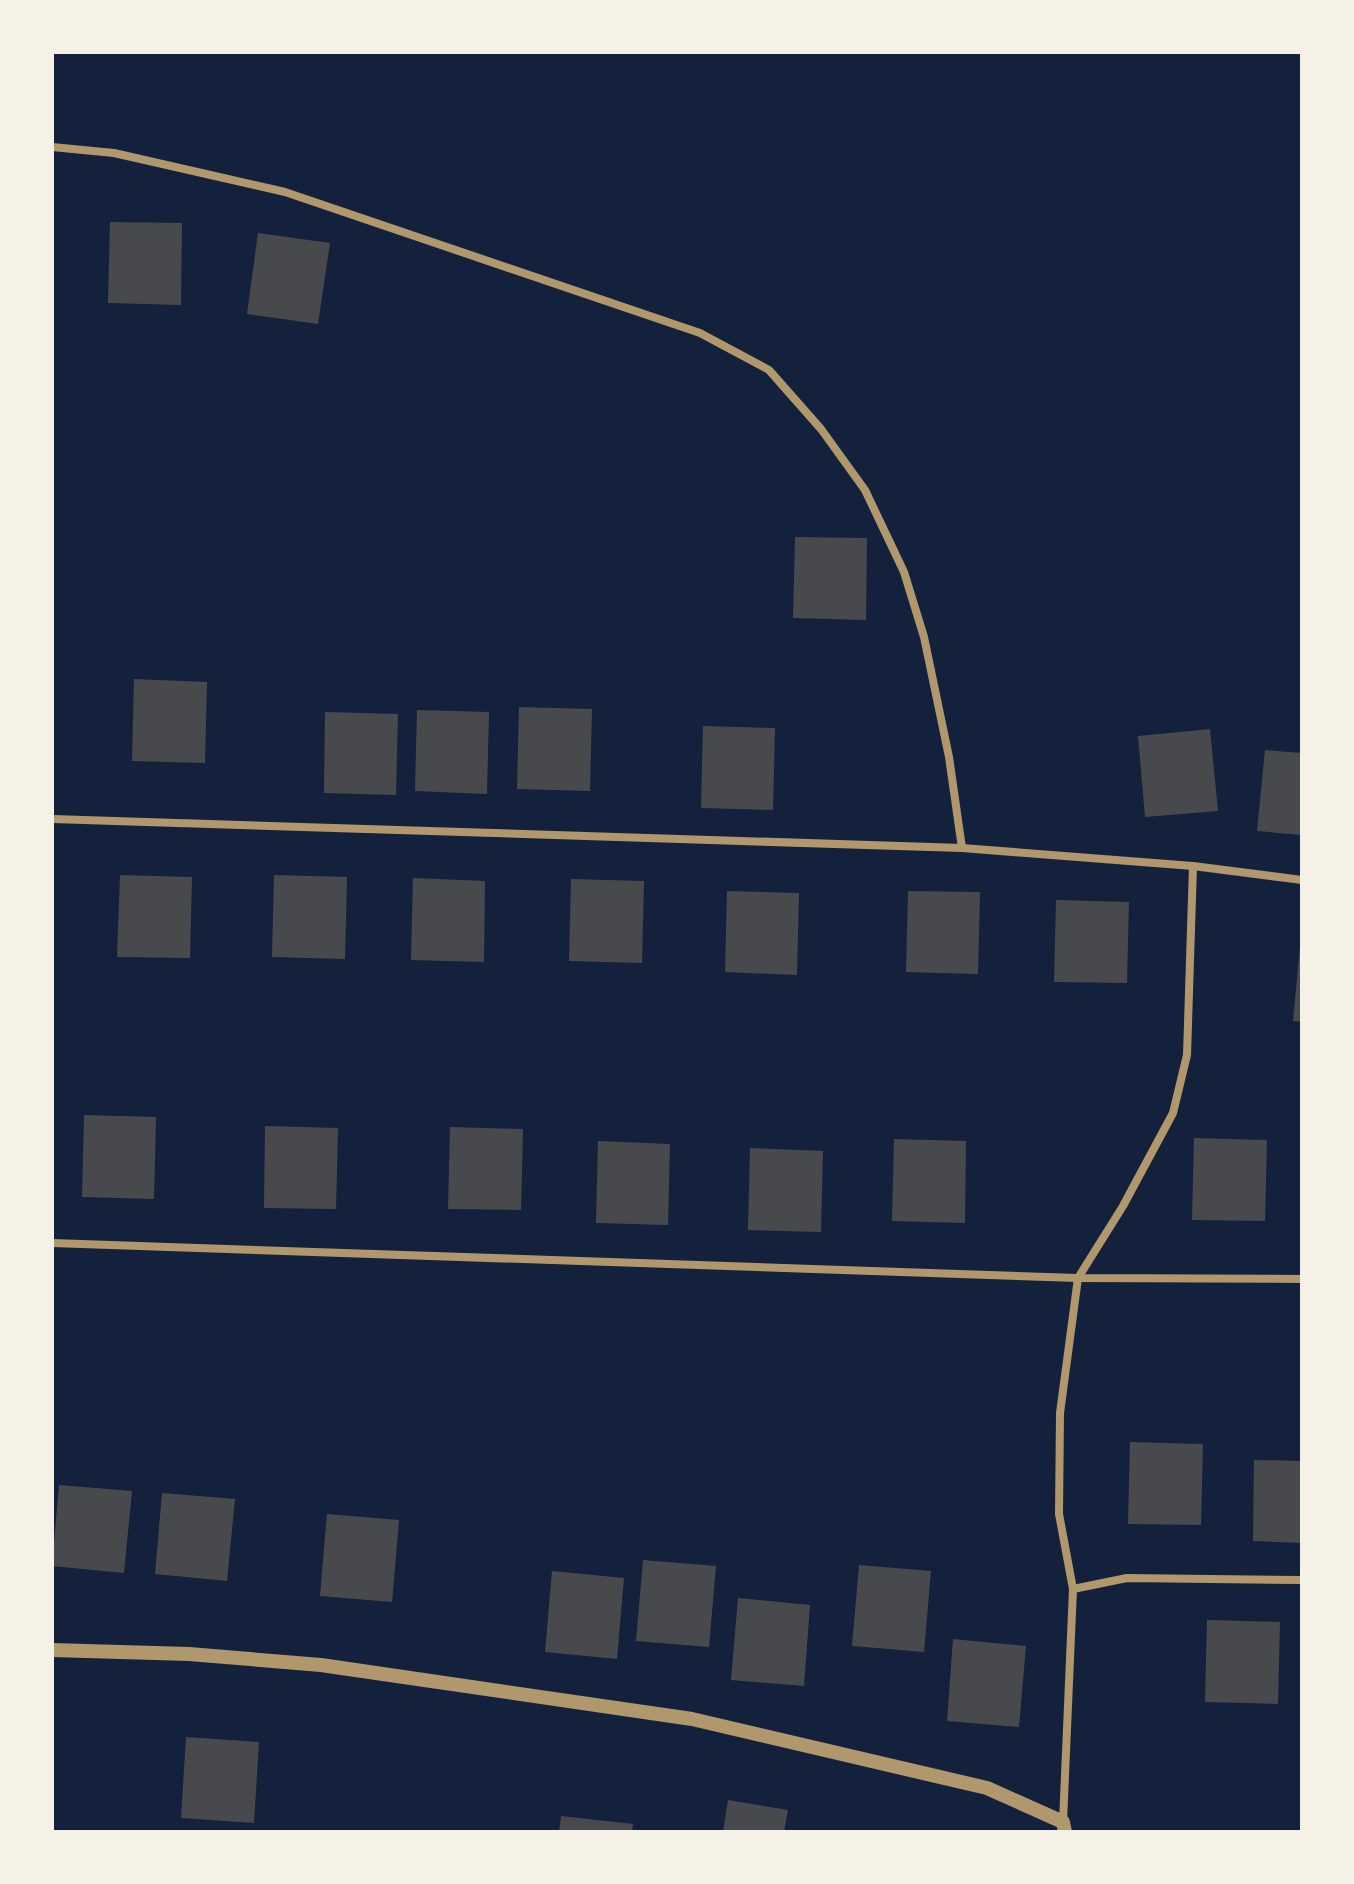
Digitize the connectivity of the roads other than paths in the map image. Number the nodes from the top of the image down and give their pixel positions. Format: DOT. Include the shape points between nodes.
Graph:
graph roads {
  1 [pos="52,147"];
  2 [pos="52,819"];
  3 [pos="962,848"];
  4 [pos="1193,866"];
  5 [pos="1302,880"];
  6 [pos="52,1243"];
  7 [pos="1078,1278"];
  8 [pos="1302,1279"];
  9 [pos="1302,1580"];
  10 [pos="1073,1589"];
  11 [pos="52,1650"];
  12 [pos="1064,1827"];
  1 -- 3 [label="street" via="114,153 285,192 700,333 769,370 865,490 904,572 924,637"];
  2 -- 3 [label="street"];
  3 -- 4 [label="street"];
  4 -- 5 [label="street"];
  4 -- 7 [label="street" via="1187,1055 1173,1113"];
  6 -- 7 [label="street"];
  7 -- 8 [label="street"];
  7 -- 10 [label="street" via="1060,1413 1059,1514"];
  9 -- 10 [label="street" via="1127,1578"];
  10 -- 12 [label="street"];
  11 -- 12 [label="street" via="321,1665 692,1719 987,1788"];
}
